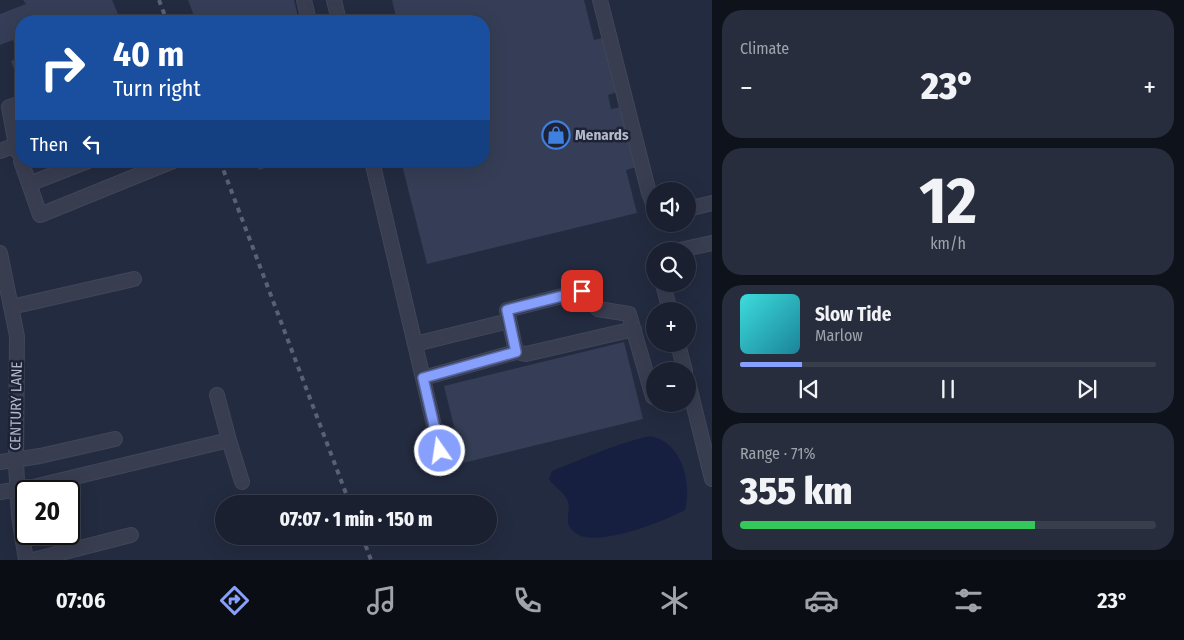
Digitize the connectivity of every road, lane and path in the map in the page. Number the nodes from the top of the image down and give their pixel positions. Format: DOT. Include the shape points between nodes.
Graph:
graph roads {
  1 [pos="304,0"];
  2 [pos="334,0"];
  3 [pos="600,0"];
  4 [pos="308,15"];
  5 [pos="338,15"];
  6 [pos="15,105"];
  7 [pos="15,129"];
  8 [pos="15,145"];
  9 [pos="0,151"];
  10 [pos="23,167"];
  11 [pos="73,167"];
  12 [pos="159,167"];
  13 [pos="373,167"];
  14 [pos="646,182"];
  15 [pos="29,184"];
  16 [pos="712,203"];
  17 [pos="696,207"];
  18 [pos="712,242"];
  19 [pos="696,246"];
  20 [pos="1,261"];
  21 [pos="134,279"];
  22 [pos="4,289"];
  23 [pos="11,307"];
  24 [pos="509,321"];
  25 [pos="634,329"];
  26 [pos="415,344"];
  27 [pos="516,352"];
  28 [pos="646,372"];
  29 [pos="423,378"];
  30 [pos="217,396"];
  31 [pos="695,412"];
  32 [pos="115,439"];
  33 [pos="229,440"];
  34 [pos="440,451"];
  35 [pos="16,459"];
  36 [pos="0,462"];
  37 [pos="712,479"];
  38 [pos="17,480"];
  39 [pos="62,480"];
  40 [pos="242,482"];
  41 [pos="15,488"];
  42 [pos="0,492"];
  43 [pos="131,535"];
  44 [pos="24,545"];
  45 [pos="26,560"];
  46 [pos="33,560"];
  1 -- 4 [label="street"];
  2 -- 5 [label="street"];
  3 -- 14 [label="street"];
  6 -- 7 [label="street" via="9,107"];
  8 -- 9 [label="street"];
  10 -- 15 [label="street"];
  11 -- 15 [label="street"];
  12 -- 15 [label="street" via="40,214"];
  13 -- 26 [label="street"];
  16 -- 17 [label="street"];
  18 -- 19 [label="street"];
  20 -- 22 [label="street, CENTURY LANE"];
  21 -- 23 [label="street"];
  22 -- 23 [label="street, CENTURY LANE"];
  23 -- 35 [label="street, CENTURY LANE" via="17,336"];
  24 -- 25 [label="street" via="507,310 582,291 598,309 629,314"];
  24 -- 26 [label="street"];
  24 -- 27 [label="street"];
  25 -- 27 [label="street" via="526,354"];
  25 -- 28 [label="street"];
  26 -- 29 [label="street"];
  27 -- 29 [label="street"];
  29 -- 34 [label="street"];
  30 -- 33 [label="street"];
  31 -- 37 [label="street"];
  32 -- 35 [label="street"];
  33 -- 39 [label="street"];
  33 -- 40 [label="street"];
  35 -- 36 [label="street"];
  35 -- 38 [label="street, CENTURY LANE"];
  41 -- 42 [label="street"];
  43 -- 46 [label="street"];
  44 -- 45 [label="street, CENTURY LANE"];
}
